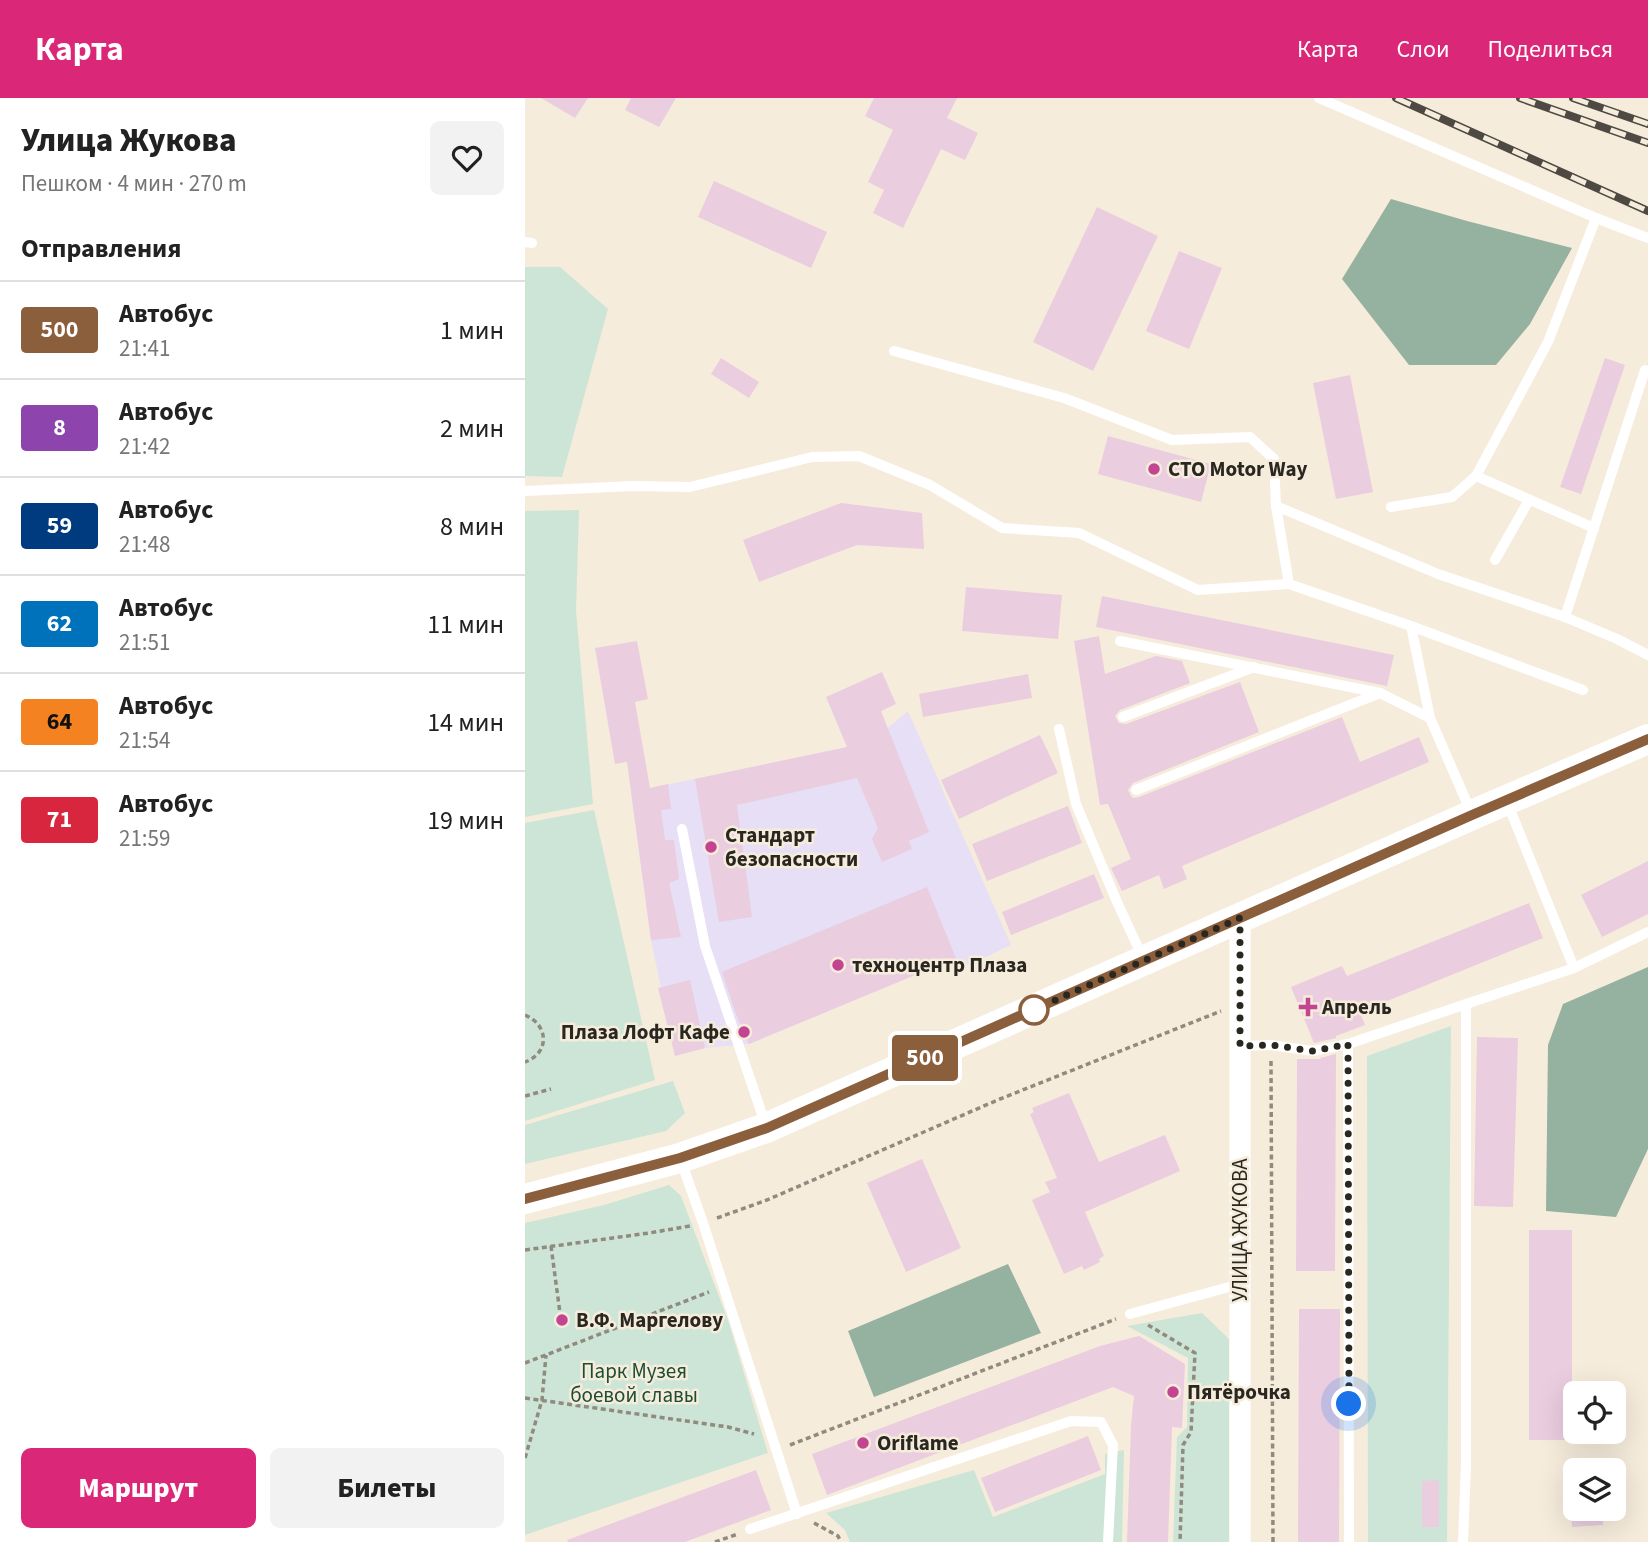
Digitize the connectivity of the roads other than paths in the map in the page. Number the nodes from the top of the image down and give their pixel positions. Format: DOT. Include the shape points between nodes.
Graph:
graph roads {
  1 [pos="1319,98"];
  2 [pos="1597,218"];
  3 [pos="1648,238"];
  4 [pos="894,351"];
  5 [pos="1645,370"];
  6 [pos="1476,476"];
  7 [pos="525,491"];
  8 [pos="1529,500"];
  9 [pos="1276,506"];
  10 [pos="1391,507"];
  11 [pos="1594,528"];
  12 [pos="1495,560"];
  13 [pos="1289,584"];
  14 [pos="1566,617"];
  15 [pos="1411,626"];
  16 [pos="1120,641"];
  17 [pos="1648,655"];
  18 [pos="1254,667"];
  19 [pos="1583,690"];
  20 [pos="1380,693"];
  21 [pos="1123,717"];
  22 [pos="1430,718"];
  23 [pos="1059,729"];
  24 [pos="1648,739"];
  25 [pos="1136,790"];
  26 [pos="1507,800"];
  27 [pos="1472,815"];
  28 [pos="682,829"];
  29 [pos="1240,918"];
  30 [pos="1648,932"];
  31 [pos="1145,961"];
  32 [pos="1574,968"];
  33 [pos="1465,1004"];
  34 [pos="1348,1044"];
  35 [pos="1240,1046"];
  36 [pos="767,1128"];
  37 [pos="680,1158"];
  38 [pos="525,1199"];
  39 [pos="1240,1284"];
  40 [pos="1130,1314"];
  41 [pos="797,1514"];
  42 [pos="750,1530"];
  43 [pos="1108,1542"];
  44 [pos="1240,1542"];
  45 [pos="1349,1542"];
  46 [pos="1463,1542"];
  1 -- 2 [label="lane"];
  2 -- 3 [label="lane"];
  2 -- 6 [label="lane" via="1548,342"];
  4 -- 9 [label="lane" via="1064,398 1172,440 1251,436 1274,458"];
  5 -- 11 [label="lane"];
  6 -- 8 [label="lane"];
  6 -- 10 [label="lane" via="1452,496"];
  7 -- 13 [label="lane" via="690,487 812,457 859,457 930,485 1002,528 1079,533 1198,590"];
  8 -- 11 [label="lane"];
  8 -- 12 [label="lane"];
  9 -- 13 [label="lane"];
  9 -- 14 [label="lane" via="1438,574"];
  11 -- 14 [label="lane"];
  13 -- 15 [label="lane"];
  14 -- 17 [label="lane"];
  15 -- 19 [label="lane"];
  15 -- 22 [label="lane"];
  16 -- 18 [label="lane"];
  18 -- 20 [label="lane"];
  18 -- 21 [label="lane"];
  20 -- 22 [label="lane"];
  20 -- 25 [label="lane"];
  22 -- 27 [label="lane"];
  23 -- 31 [label="lane" via="1076,804"];
  24 -- 26 [label="main road"];
  26 -- 27 [label="main road"];
  26 -- 32 [label="lane"];
  27 -- 29 [label="main road"];
  28 -- 36 [label="lane" via="705,946"];
  29 -- 31 [label="main road"];
  29 -- 35 [label="street, УЛИЦА ЖУКОВА"];
  30 -- 32 [label="lane"];
  31 -- 36 [label="main road"];
  32 -- 33 [label="lane"];
  33 -- 34 [label="lane"];
  33 -- 46 [label="lane"];
  34 -- 35 [label="lane" via="1313,1051"];
  34 -- 45 [label="lane"];
  35 -- 39 [label="street, УЛИЦА ЖУКОВА"];
  36 -- 37 [label="main road"];
  37 -- 38 [label="main road"];
  37 -- 41 [label="lane"];
  39 -- 40 [label="lane"];
  39 -- 44 [label="street, УЛИЦА ЖУКОВА"];
  41 -- 42 [label="lane"];
  41 -- 43 [label="lane" via="1071,1421 1101,1422 1113,1444"];
}
